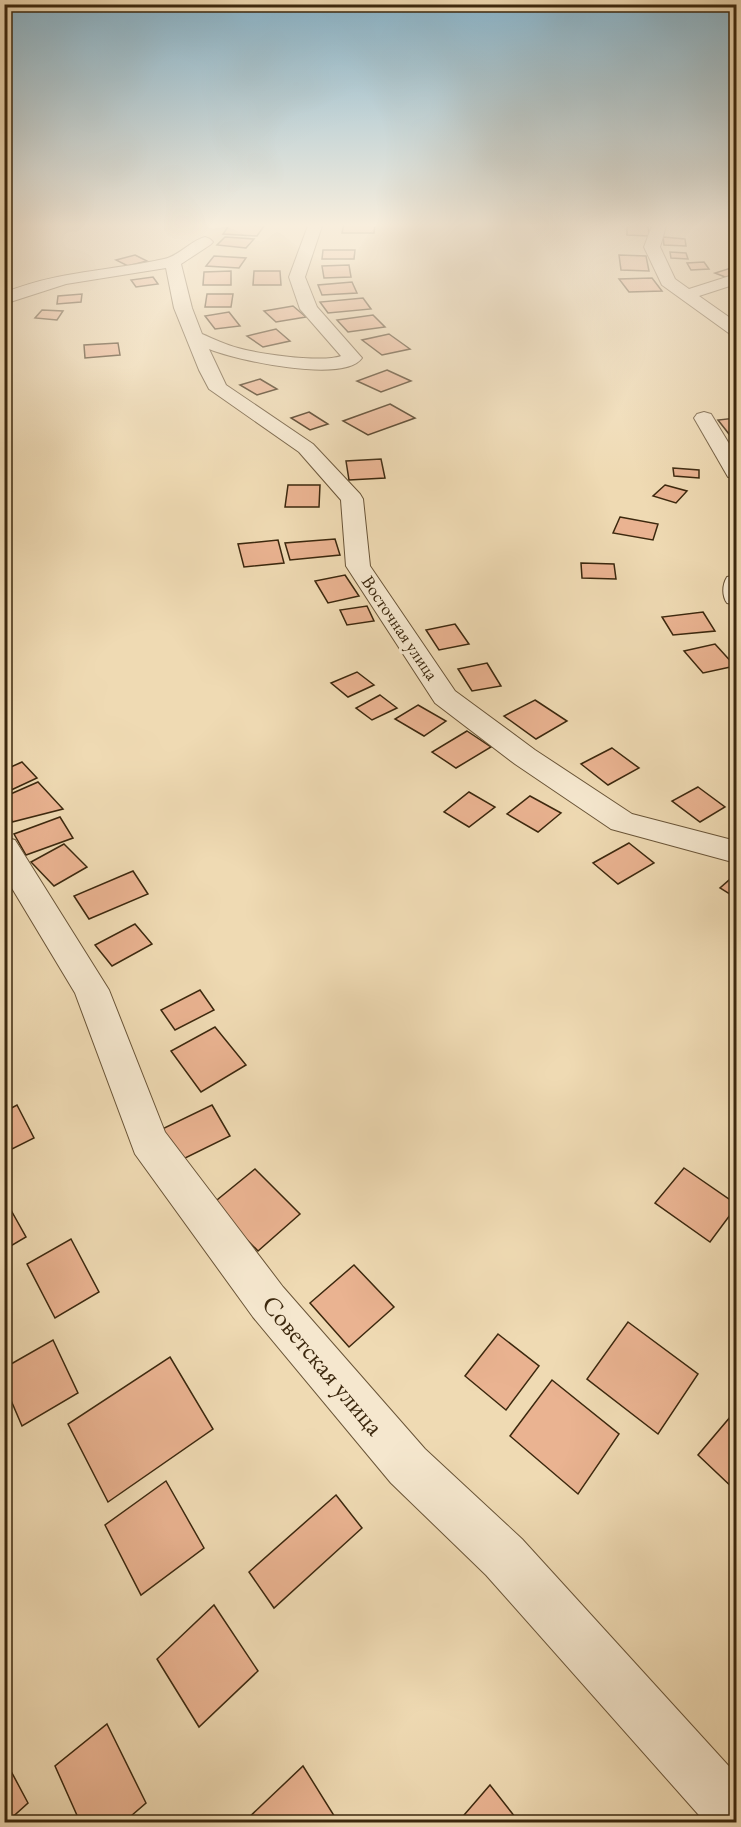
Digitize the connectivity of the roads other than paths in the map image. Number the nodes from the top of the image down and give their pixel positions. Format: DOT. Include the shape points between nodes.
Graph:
graph roads {
  1 [pos="183,308"];
  2 [pos="309,308"];
  3 [pos="705,308"];
  4 [pos="736,330"];
  5 [pos="194,337"];
  6 [pos="704,418"];
  7 [pos="736,472"];
  8 [pos="736,582"];
  9 [pos="736,598"];
  10 [pos="4,848"];
  11 [pos="736,852"];
  12 [pos="736,1815"];
  1 -- 5 [label="street, Восточная улица"];
  2 -- 5 [label="street" via="353,358 334,365 282,361 234,353"];
  3 -- 4 [label="street"];
  5 -- 11 [label="street, Восточная улица" via="219,389 306,448 352,499 358,566 445,697 622,822"];
  6 -- 7 [label="street"];
  8 -- 9 [label="street"];
  10 -- 12 [label="street, Советская улица" via="91,990 149,1142 268,1302 408,1466 504,1557"];
}
